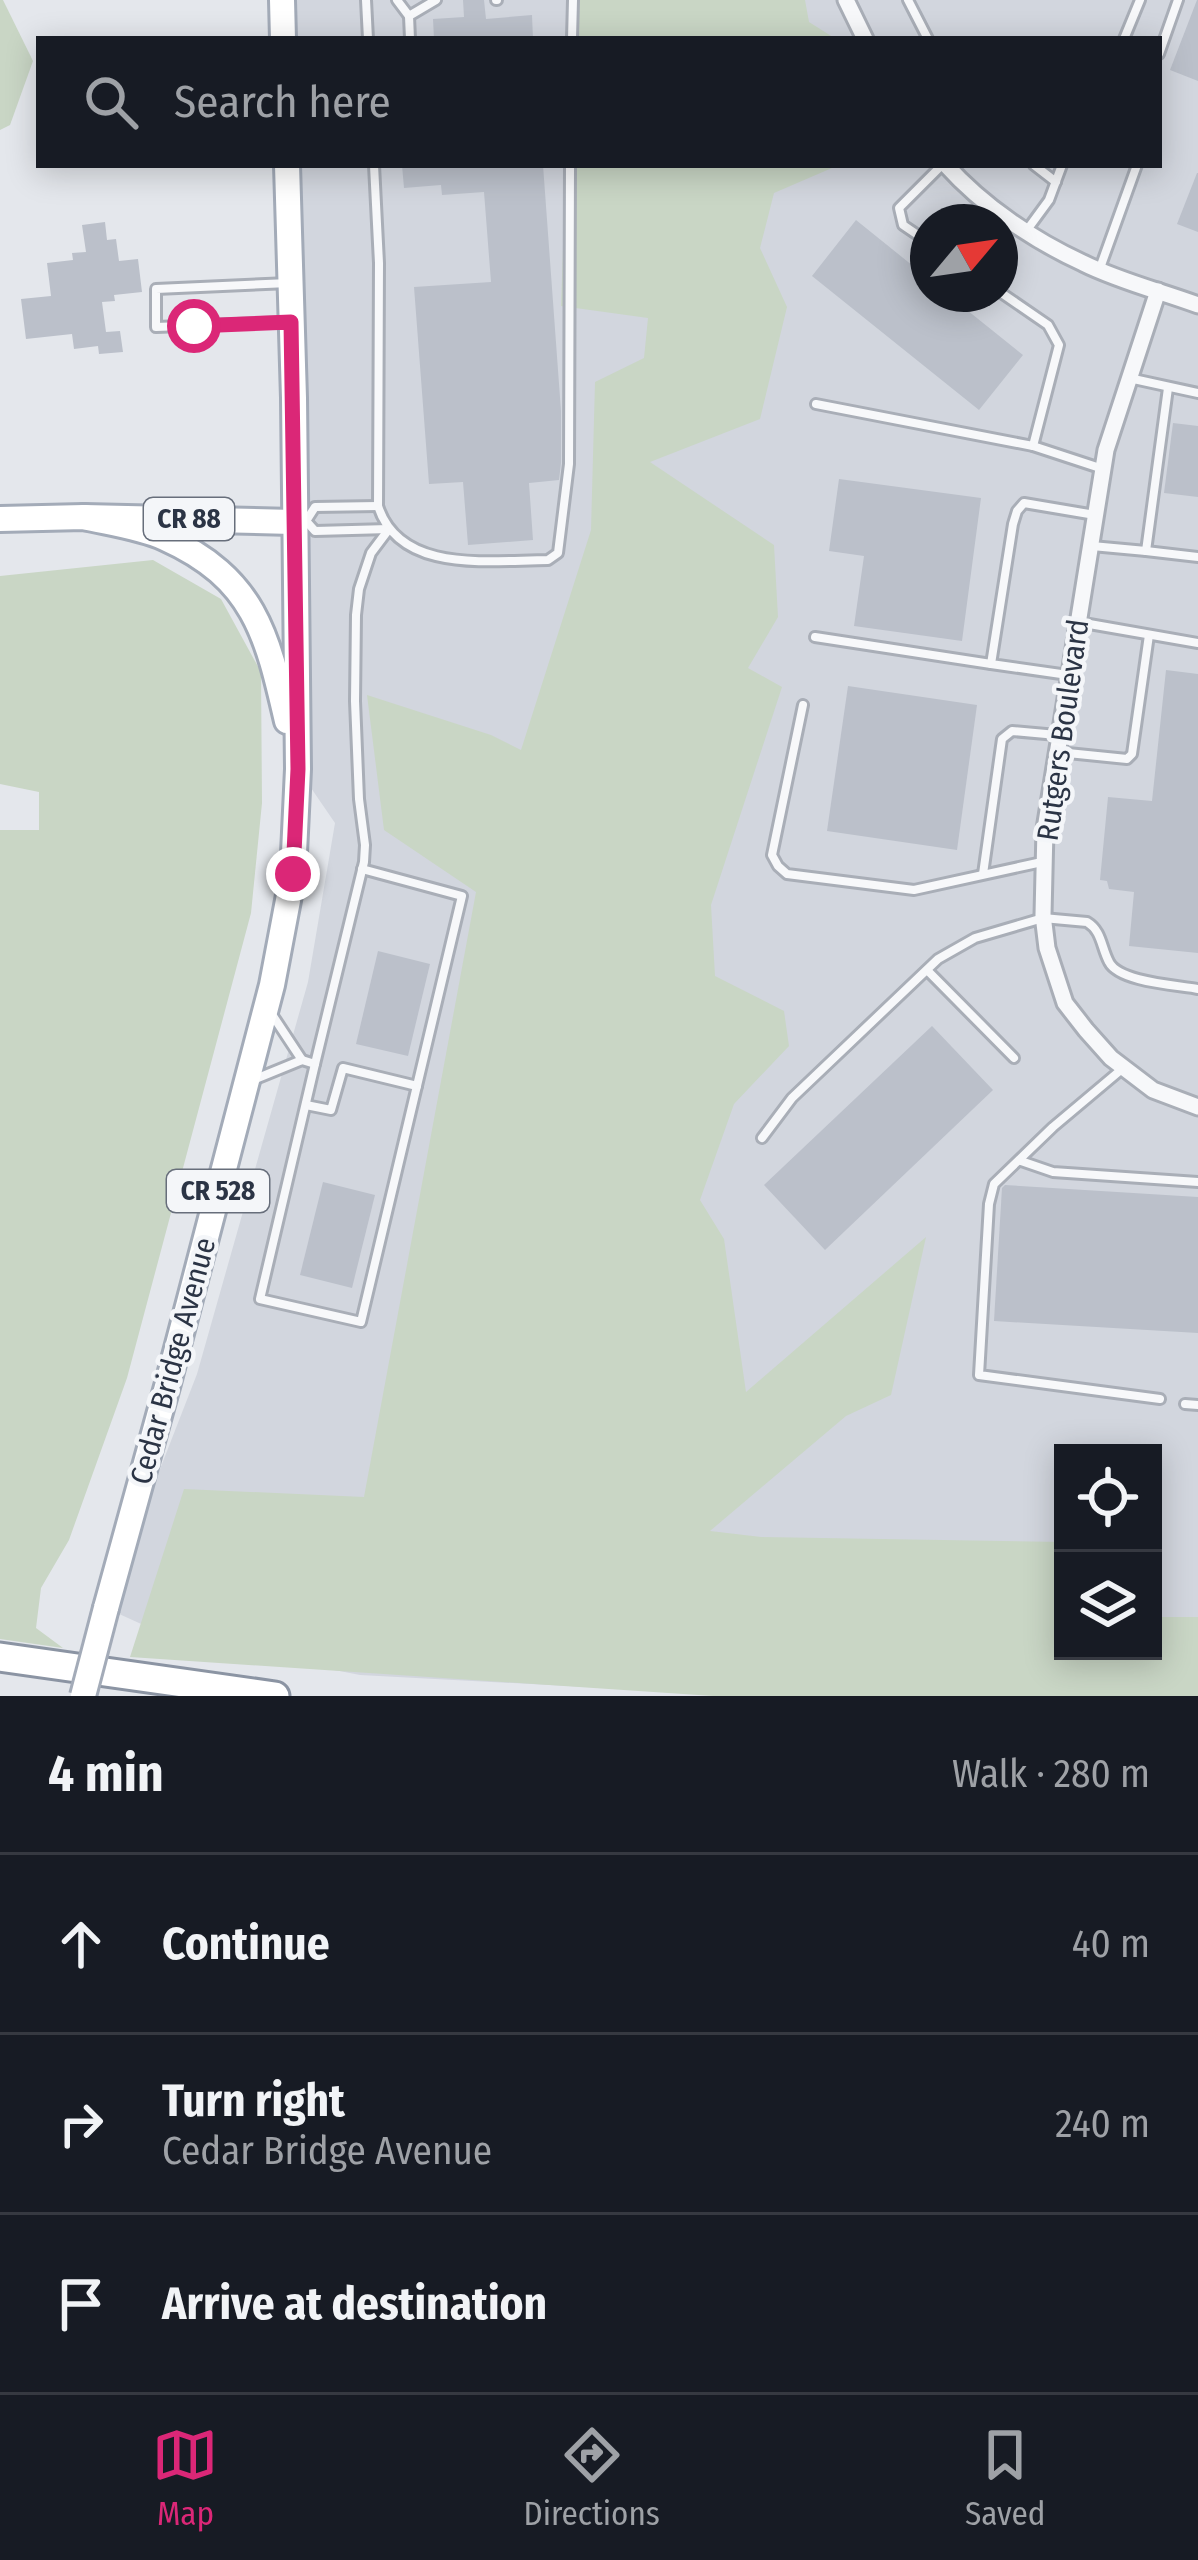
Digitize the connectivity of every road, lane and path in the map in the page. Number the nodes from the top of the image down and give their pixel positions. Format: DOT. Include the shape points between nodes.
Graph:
graph roads {
  1 [pos="282,0"];
  2 [pos="366,0"];
  3 [pos="397,0"];
  4 [pos="436,0"];
  5 [pos="573,0"];
  6 [pos="846,0"];
  7 [pos="908,0"];
  8 [pos="1140,0"];
  9 [pos="1178,0"];
  10 [pos="409,16"];
  11 [pos="283,36"];
  12 [pos="368,36"];
  13 [pos="410,36"];
  14 [pos="572,36"];
  15 [pos="864,36"];
  16 [pos="926,36"];
  17 [pos="1125,36"];
  18 [pos="1162,45"];
  19 [pos="286,168"];
  20 [pos="374,168"];
  21 [pos="570,168"];
  22 [pos="941,168"];
  23 [pos="947,168"];
  24 [pos="1038,168"];
  25 [pos="1062,168"];
  26 [pos="1136,168"];
  27 [pos="1056,182"];
  28 [pos="910,230"];
  29 [pos="1027,231"];
  30 [pos="1100,269"];
  31 [pos="290,283"];
  32 [pos="1158,291"];
  33 [pos="1018,304"];
  34 [pos="1198,305"];
  35 [pos="291,322"];
  36 [pos="1128,378"];
  37 [pos="1168,388"];
  38 [pos="1198,393"];
  39 [pos="816,404"];
  40 [pos="1033,446"];
  41 [pos="1103,469"];
  42 [pos="378,506"];
  43 [pos="1096,515"];
  44 [pos="84,517"];
  45 [pos="0,519"];
  46 [pos="300,521"];
  47 [pos="388,530"];
  48 [pos="1092,546"];
  49 [pos="1146,551"];
  50 [pos="1198,557"];
  51 [pos="1078,622"];
  52 [pos="1149,635"];
  53 [pos="815,637"];
  54 [pos="1198,644"];
  55 [pos="991,664"];
  56 [pos="1068,675"];
  57 [pos="803,705"];
  58 [pos="1058,743"];
  59 [pos="298,769"];
  60 [pos="1044,861"];
  61 [pos="362,869"];
  62 [pos="982,875"];
  63 [pos="1043,918"];
  64 [pos="927,970"];
  65 [pos="1198,988"];
  66 [pos="266,1007"];
  67 [pos="1014,1058"];
  68 [pos="302,1060"];
  69 [pos="315,1064"];
  70 [pos="1123,1068"];
  71 [pos="247,1082"];
  72 [pos="417,1086"];
  73 [pos="306,1105"];
  74 [pos="1198,1107"];
  75 [pos="762,1138"];
  76 [pos="1021,1161"];
  77 [pos="1198,1182"];
  78 [pos="1160,1399"];
  79 [pos="1185,1404"];
  80 [pos="1198,1405"];
  81 [pos="0,1657"];
  82 [pos="83,1696"];
  83 [pos="275,1696"];
  1 -- 11 [label="main road"];
  2 -- 12 [label="lane"];
  3 -- 10 [label="lane"];
  4 -- 10 [label="lane"];
  5 -- 14 [label="lane"];
  6 -- 15 [label="street"];
  7 -- 16 [label="lane"];
  8 -- 17 [label="lane"];
  9 -- 18 [label="lane"];
  10 -- 13 [label="lane"];
  19 -- 31 [label="main road, Cedar Bridge Avenue / CR 528"];
  20 -- 42 [label="lane"];
  21 -- 47 [label="lane" via="569,464 558,553 548,560 436,557"];
  22 -- 28 [label="lane" via="899,208"];
  23 -- 29 [label="street"];
  24 -- 27 [label="lane"];
  25 -- 27 [label="lane"];
  26 -- 30 [label="lane"];
  27 -- 29 [label="lane"];
  29 -- 30 [label="street"];
  30 -- 32 [label="street"];
  31 -- 35 [label="main road, Cedar Bridge Avenue / CR 528"];
  31 -- 35 [label="lane" via="156,290 156,327"];
  32 -- 34 [label="street"];
  32 -- 36 [label="street, Rutgers Boulevard"];
  33 -- 40 [label="lane" via="1048,325 1059,345"];
  35 -- 46 [label="main road, Cedar Bridge Avenue / CR 528"];
  36 -- 37 [label="lane"];
  36 -- 41 [label="street, Rutgers Boulevard"];
  37 -- 38 [label="lane"];
  37 -- 49 [label="lane"];
  39 -- 40 [label="lane"];
  40 -- 41 [label="lane"];
  41 -- 43 [label="street, Rutgers Boulevard"];
  42 -- 46 [label="lane" via="315,507"];
  42 -- 47 [label="lane"];
  43 -- 48 [label="street, Rutgers Boulevard"];
  43 -- 55 [label="lane" via="1020,506"];
  44 -- 45 [label="main road, CR 88"];
  44 -- 46 [label="main road, CR 88"];
  44 -- 59 [label="main road" via="163,536 234,585 266,636"];
  46 -- 47 [label="lane" via="315,531"];
  46 -- 59 [label="main road, Cedar Bridge Avenue / CR 528"];
  47 -- 61 [label="lane" via="371,553 356,615"];
  48 -- 49 [label="lane"];
  48 -- 51 [label="street, Rutgers Boulevard"];
  49 -- 50 [label="lane"];
  51 -- 52 [label="lane"];
  51 -- 56 [label="street, Rutgers Boulevard"];
  52 -- 54 [label="lane"];
  52 -- 58 [label="lane" via="1132,754"];
  53 -- 55 [label="lane"];
  55 -- 56 [label="lane"];
  56 -- 58 [label="street, Rutgers Boulevard"];
  57 -- 62 [label="lane" via="772,856 778,866 788,874 914,890"];
  58 -- 60 [label="street, Rutgers Boulevard"];
  58 -- 62 [label="lane" via="1012,731 1001,739"];
  59 -- 66 [label="main road, Cedar Bridge Avenue / CR 528" via="293,874"];
  60 -- 62 [label="lane"];
  60 -- 63 [label="street, Rutgers Boulevard"];
  61 -- 69 [label="lane"];
  61 -- 72 [label="lane" via="462,896"];
  63 -- 64 [label="lane" via="974,938"];
  63 -- 65 [label="lane" via="1094,924 1121,975"];
  63 -- 70 [label="street, Rutgers Boulevard" via="1065,1003"];
  64 -- 67 [label="lane"];
  64 -- 75 [label="lane" via="792,1098"];
  66 -- 68 [label="lane"];
  66 -- 71 [label="main road, Cedar Bridge Avenue / CR 528"];
  68 -- 69 [label="lane"];
  68 -- 71 [label="lane"];
  69 -- 73 [label="lane"];
  70 -- 74 [label="street, Rutgers Boulevard"];
  70 -- 76 [label="lane"];
  71 -- 82 [label="main road, Cedar Bridge Avenue / CR 528, bridge"];
  72 -- 73 [label="lane" via="343,1069 331,1110"];
  72 -- 73 [label="lane" via="361,1322 260,1299"];
  76 -- 77 [label="lane" via="1053,1172"];
  76 -- 78 [label="lane" via="994,1184 988,1204 979,1375"];
  79 -- 80 [label="lane"];
  81 -- 83 [label="highway"];
}
